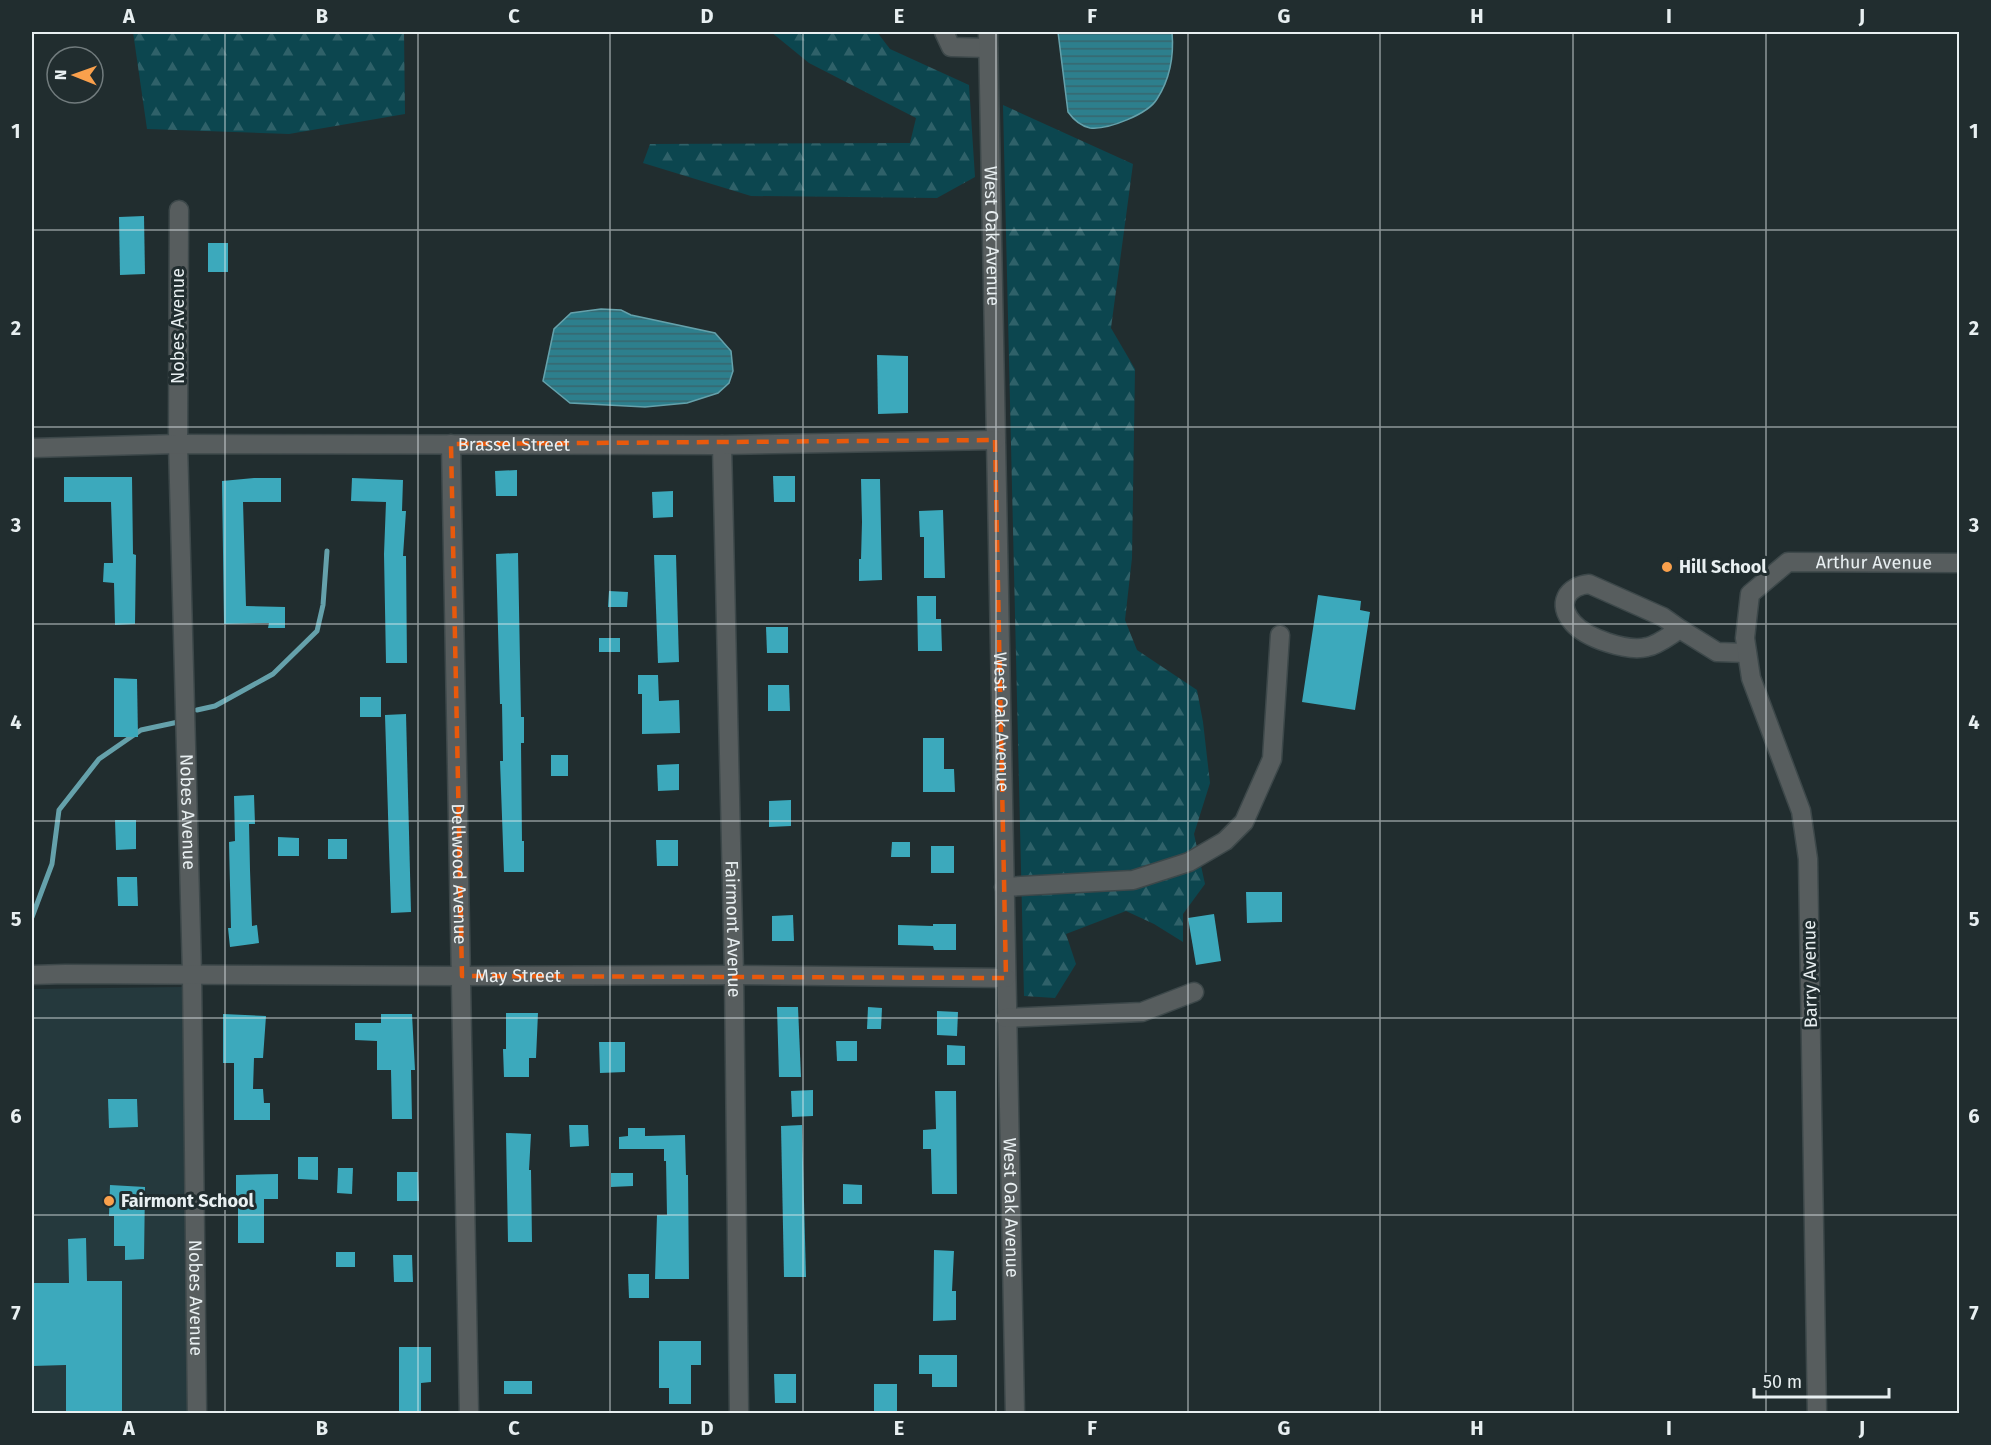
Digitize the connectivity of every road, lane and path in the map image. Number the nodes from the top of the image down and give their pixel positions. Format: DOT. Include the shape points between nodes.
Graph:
graph roads {
  1 [pos="944,32"];
  2 [pos="988,40"];
  3 [pos="179,210"];
  4 [pos="995,440"];
  5 [pos="178,444"];
  6 [pos="451,444"];
  7 [pos="722,445"];
  8 [pos="32,448"];
  9 [pos="1788,562"];
  10 [pos="1959,563"];
  11 [pos="1680,629"];
  12 [pos="1280,635"];
  13 [pos="1747,653"];
  14 [pos="1004,887"];
  15 [pos="192,974"];
  16 [pos="32,975"];
  17 [pos="734,975"];
  18 [pos="462,976"];
  19 [pos="1006,978"];
  20 [pos="1194,992"];
  21 [pos="1006,1018"];
  22 [pos="197,1413"];
  23 [pos="469,1413"];
  24 [pos="739,1413"];
  25 [pos="1015,1413"];
  26 [pos="1817,1413"];
  1 -- 2 [label="street" via="951,47"];
  2 -- 4 [label="street, West Oak Avenue"];
  3 -- 5 [label="street, Nobes Avenue"];
  4 -- 7 [label="street, Brassel Street"];
  4 -- 14 [label="street, West Oak Avenue"];
  5 -- 6 [label="street, Brassel Street"];
  5 -- 8 [label="street, Brassel Street"];
  5 -- 15 [label="street, Nobes Avenue"];
  6 -- 7 [label="street, Brassel Street"];
  6 -- 18 [label="street, Dellwood Avenue"];
  7 -- 17 [label="street, Fairmont Avenue"];
  9 -- 10 [label="street, Arthur Avenue"];
  9 -- 13 [label="street, Barry Avenue" via="1750,594"];
  11 -- 11 [label="street" via="1663,617 1589,584 1570,590 1565,599 1565,609 1573,623 1594,637 1618,645 1649,647"];
  11 -- 13 [label="street" via="1717,652"];
  12 -- 14 [label="street" via="1272,759 1244,822 1225,841 1189,862 1133,880"];
  13 -- 26 [label="street, Barry Avenue" via="1751,678 1801,810 1808,859"];
  14 -- 19 [label="street, West Oak Avenue"];
  15 -- 16 [label="street, May Street"];
  15 -- 18 [label="street, May Street"];
  15 -- 22 [label="street, Nobes Avenue"];
  17 -- 18 [label="street, May Street"];
  17 -- 19 [label="street, May Street"];
  17 -- 24 [label="street, Fairmont Avenue"];
  18 -- 23 [label="street, Dellwood Avenue"];
  19 -- 21 [label="street, West Oak Avenue"];
  20 -- 21 [label="street" via="1142,1012"];
  21 -- 25 [label="street, West Oak Avenue"];
}
